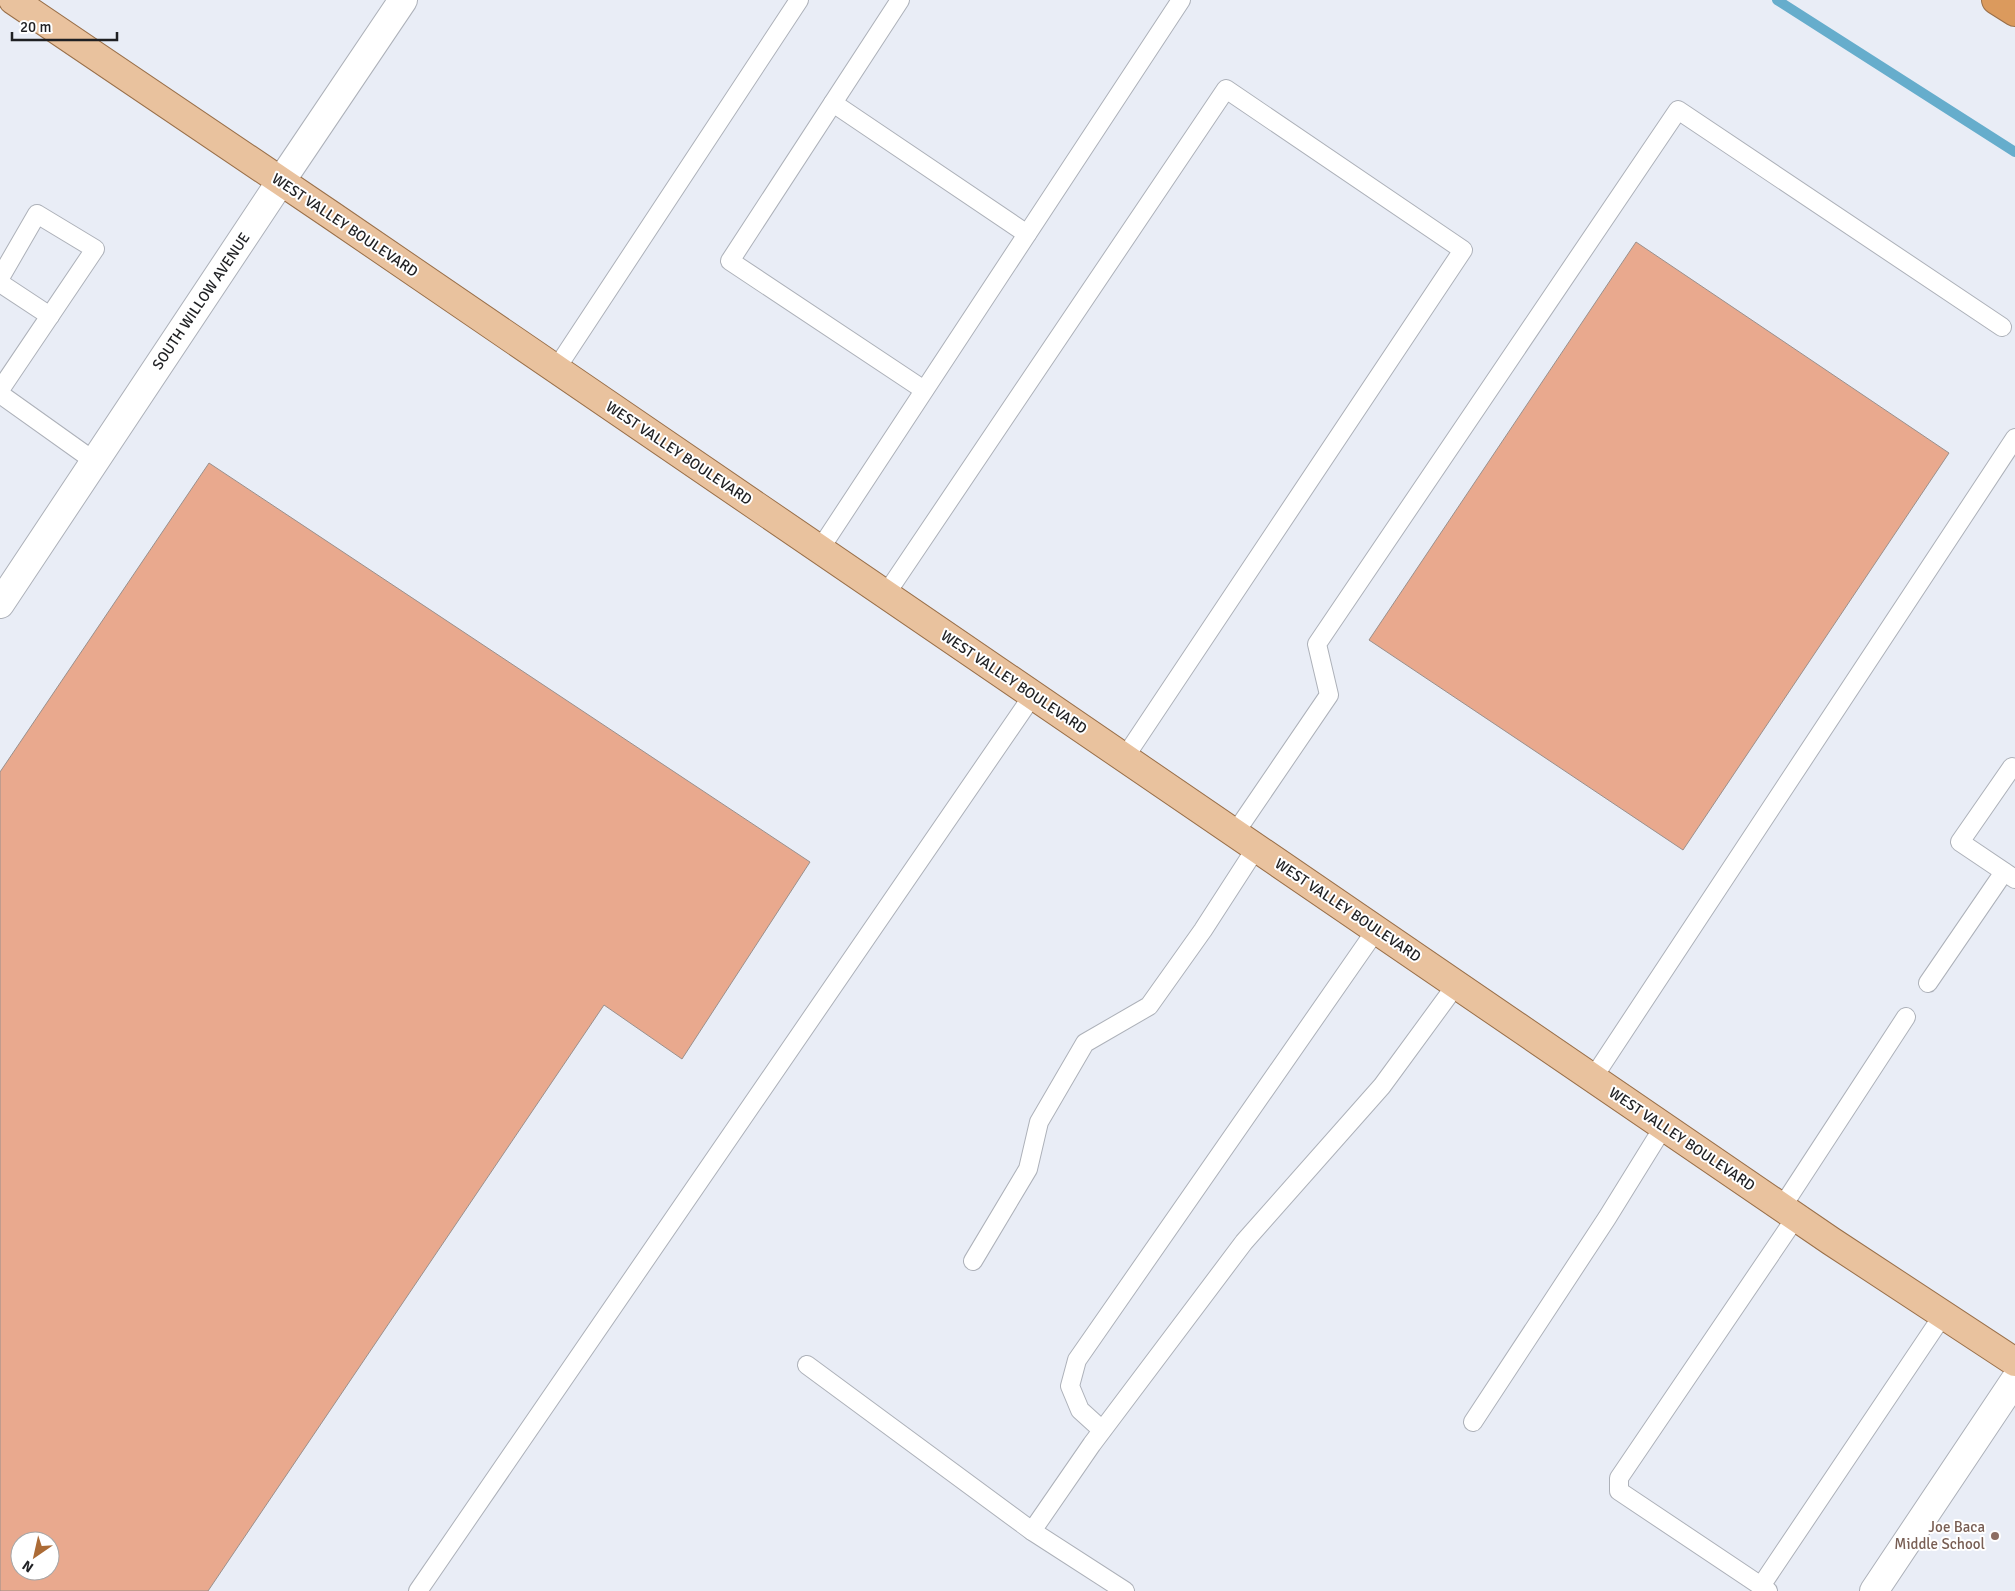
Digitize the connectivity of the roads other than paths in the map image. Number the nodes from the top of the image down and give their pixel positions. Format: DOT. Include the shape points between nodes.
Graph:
graph roads {
  1 [pos="13,0"];
  2 [pos="403,0"];
  3 [pos="799,0"];
  4 [pos="900,0"];
  5 [pos="1181,0"];
  6 [pos="1996,0"];
  7 [pos="2015,12"];
  8 [pos="833,104"];
  9 [pos="281,181"];
  10 [pos="1027,234"];
  11 [pos="0,278"];
  12 [pos="0,283"];
  13 [pos="50,316"];
  14 [pos="2002,327"];
  15 [pos="556,369"];
  16 [pos="924,390"];
  17 [pos="0,392"];
  18 [pos="2015,438"];
  19 [pos="94,461"];
  20 [pos="820,549"];
  21 [pos="886,594"];
  22 [pos="0,604"];
  23 [pos="1033,695"];
  24 [pos="1125,757"];
  25 [pos="2012,767"];
  26 [pos="1245,840"];
  27 [pos="2010,876"];
  28 [pos="1376,930"];
  29 [pos="1928,983"];
  30 [pos="1456,984"];
  31 [pos="1906,1017"];
  32 [pos="1593,1078"];
  33 [pos="1664,1126"];
  34 [pos="1789,1212"];
  35 [pos="973,1261"];
  36 [pos="1943,1315"];
  37 [pos="2015,1362"];
  38 [pos="807,1364"];
  39 [pos="2015,1380"];
  40 [pos="1473,1422"];
  41 [pos="1102,1430"];
  42 [pos="1032,1531"];
  43 [pos="1764,1588"];
  44 [pos="418,1591"];
  45 [pos="1125,1591"];
  46 [pos="1874,1591"];
  1 -- 9 [label="main road, WEST VALLEY BOULEVARD"];
  2 -- 9 [label="street, SOUTH WILLOW AVENUE"];
  3 -- 15 [label="lane"];
  4 -- 8 [label="lane"];
  5 -- 10 [label="lane"];
  6 -- 7 [label="highway"];
  8 -- 10 [label="lane"];
  8 -- 16 [label="lane" via="730,261"];
  9 -- 15 [label="main road, WEST VALLEY BOULEVARD"];
  9 -- 19 [label="street, SOUTH WILLOW AVENUE"];
  10 -- 16 [label="lane"];
  11 -- 13 [label="lane" via="37,214 95,249"];
  12 -- 13 [label="lane"];
  13 -- 17 [label="lane"];
  14 -- 26 [label="lane" via="1678,110 1317,644 1329,695"];
  15 -- 20 [label="main road, WEST VALLEY BOULEVARD"];
  16 -- 20 [label="lane"];
  17 -- 19 [label="lane"];
  18 -- 32 [label="lane"];
  19 -- 22 [label="street, SOUTH WILLOW AVENUE"];
  20 -- 21 [label="main road, WEST VALLEY BOULEVARD"];
  21 -- 23 [label="main road, WEST VALLEY BOULEVARD"];
  21 -- 24 [label="lane" via="1226,89 1464,250"];
  23 -- 24 [label="main road, WEST VALLEY BOULEVARD"];
  23 -- 44 [label="lane"];
  24 -- 26 [label="main road, WEST VALLEY BOULEVARD"];
  25 -- 27 [label="lane" via="1960,842"];
  26 -- 28 [label="main road, WEST VALLEY BOULEVARD"];
  26 -- 35 [label="lane" via="1208,923 1149,1006 1085,1043 1039,1122 1028,1169"];
  27 -- 29 [label="lane"];
  28 -- 30 [label="main road, WEST VALLEY BOULEVARD"];
  28 -- 41 [label="lane" via="1077,1360 1070,1386 1080,1410"];
  30 -- 32 [label="main road, WEST VALLEY BOULEVARD"];
  30 -- 41 [label="lane" via="1382,1086 1244,1242"];
  31 -- 34 [label="lane"];
  32 -- 33 [label="main road, WEST VALLEY BOULEVARD"];
  33 -- 34 [label="main road, WEST VALLEY BOULEVARD"];
  33 -- 40 [label="lane"];
  34 -- 36 [label="main road, WEST VALLEY BOULEVARD"];
  34 -- 43 [label="lane" via="1619,1478 1619,1491"];
  36 -- 37 [label="main road, WEST VALLEY BOULEVARD"];
  36 -- 43 [label="lane"];
  38 -- 42 [label="lane"];
  39 -- 46 [label="street"];
  41 -- 42 [label="lane"];
  42 -- 45 [label="lane"];
}
